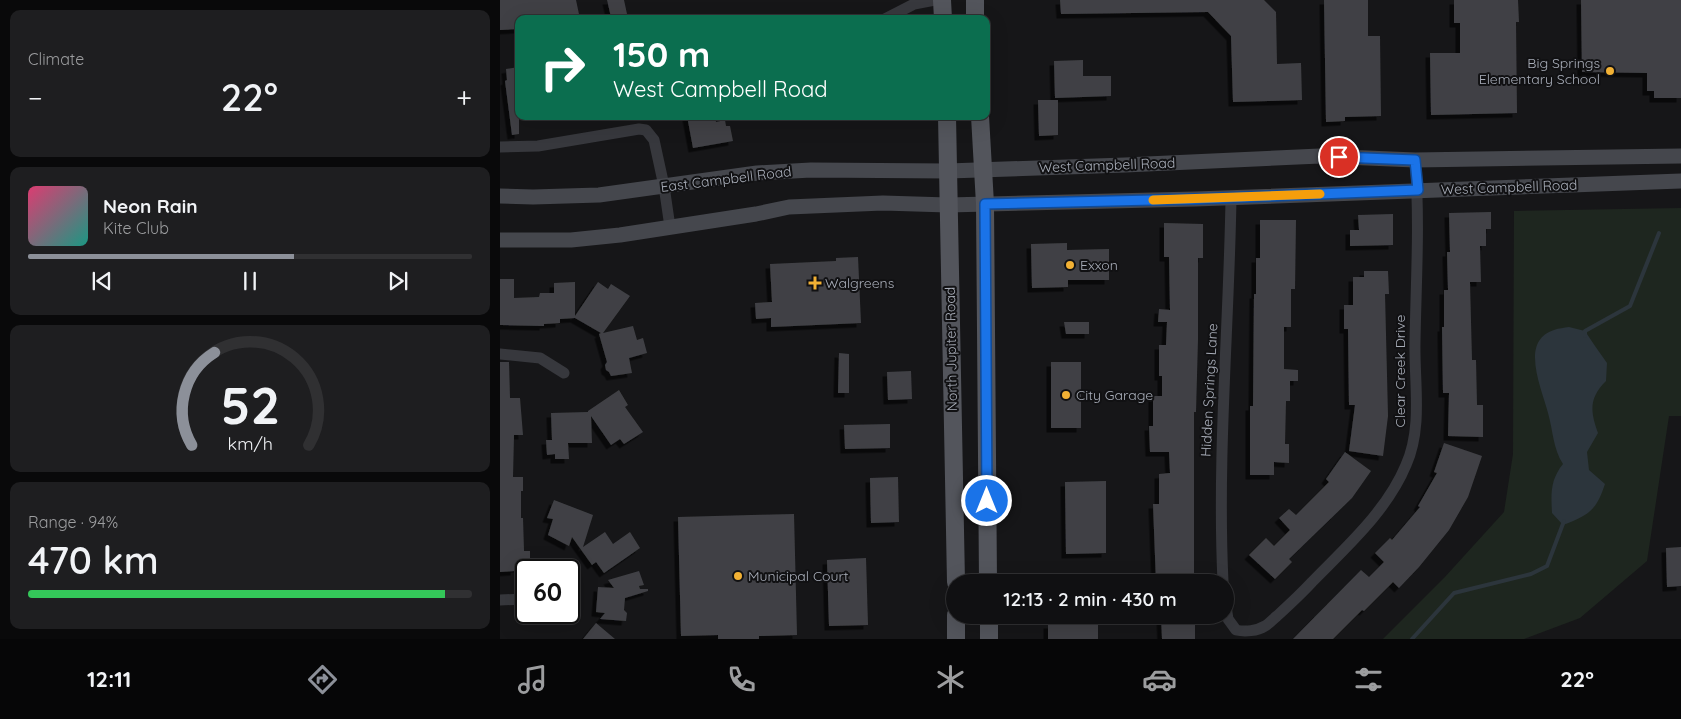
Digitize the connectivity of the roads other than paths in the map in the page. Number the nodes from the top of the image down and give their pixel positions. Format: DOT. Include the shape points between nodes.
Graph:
graph roads {
  1 [pos="935,0"];
  2 [pos="942,0"];
  3 [pos="974,0"];
  4 [pos="893,15"];
  5 [pos="943,15"];
  6 [pos="976,15"];
  7 [pos="948,120"];
  8 [pos="980,120"];
  9 [pos="500,147"];
  10 [pos="1681,156"];
  11 [pos="1609,157"];
  12 [pos="1415,160"];
  13 [pos="983,169"];
  14 [pos="948,171"];
  15 [pos="1681,181"];
  16 [pos="1610,183"];
  17 [pos="664,186"];
  18 [pos="1418,190"];
  19 [pos="500,196"];
  20 [pos="1231,198"];
  21 [pos="985,204"];
  22 [pos="948,205"];
  23 [pos="670,228"];
  24 [pos="500,240"];
  25 [pos="500,354"];
  26 [pos="564,373"];
  27 [pos="956,574"];
  28 [pos="988,574"];
  29 [pos="1223,574"];
  30 [pos="515,599"];
  31 [pos="500,600"];
  32 [pos="956,624"];
  33 [pos="989,624"];
  34 [pos="1232,624"];
  35 [pos="956,639"];
  36 [pos="989,639"];
  1 -- 4 [label="street" via="914,4"];
  2 -- 5 [label="main road"];
  3 -- 6 [label="main road"];
  7 -- 14 [label="main road, North Jupiter Road"];
  8 -- 13 [label="main road"];
  9 -- 17 [label="street" via="538,146 646,130 654,140"];
  10 -- 11 [label="main road, West Campbell Road"];
  11 -- 12 [label="main road, West Campbell Road"];
  11 -- 16 [label="main road"];
  12 -- 13 [label="main road, West Campbell Road" via="1320,156"];
  12 -- 18 [label="street, Clear Creek Drive"];
  13 -- 14 [label="main road, East Campbell Road"];
  13 -- 21 [label="main road"];
  14 -- 17 [label="main road, East Campbell Road" via="757,173"];
  14 -- 22 [label="main road, North Jupiter Road"];
  15 -- 16 [label="main road, West Campbell Road"];
  16 -- 18 [label="main road, West Campbell Road"];
  17 -- 19 [label="main road, East Campbell Road" via="599,195"];
  17 -- 23 [label="street"];
  18 -- 20 [label="main road, West Campbell Road"];
  18 -- 34 [label="street, Clear Creek Drive" via="1416,408 1415,435 1408,463 1388,499 1297,598 1266,626 1245,632 1236,630"];
  20 -- 21 [label="main road, West Campbell Road"];
  20 -- 29 [label="street, Hidden Springs Lane" via="1221,451"];
  21 -- 22 [label="main road, West Campbell Road"];
  21 -- 28 [label="main road"];
  22 -- 23 [label="main road" via="883,203 789,207"];
  22 -- 27 [label="main road, North Jupiter Road"];
  23 -- 24 [label="main road" via="571,240"];
  25 -- 26 [label="street" via="540,358"];
  30 -- 31 [label="street"];
  32 -- 35 [label="main road"];
  33 -- 36 [label="main road"];
}
